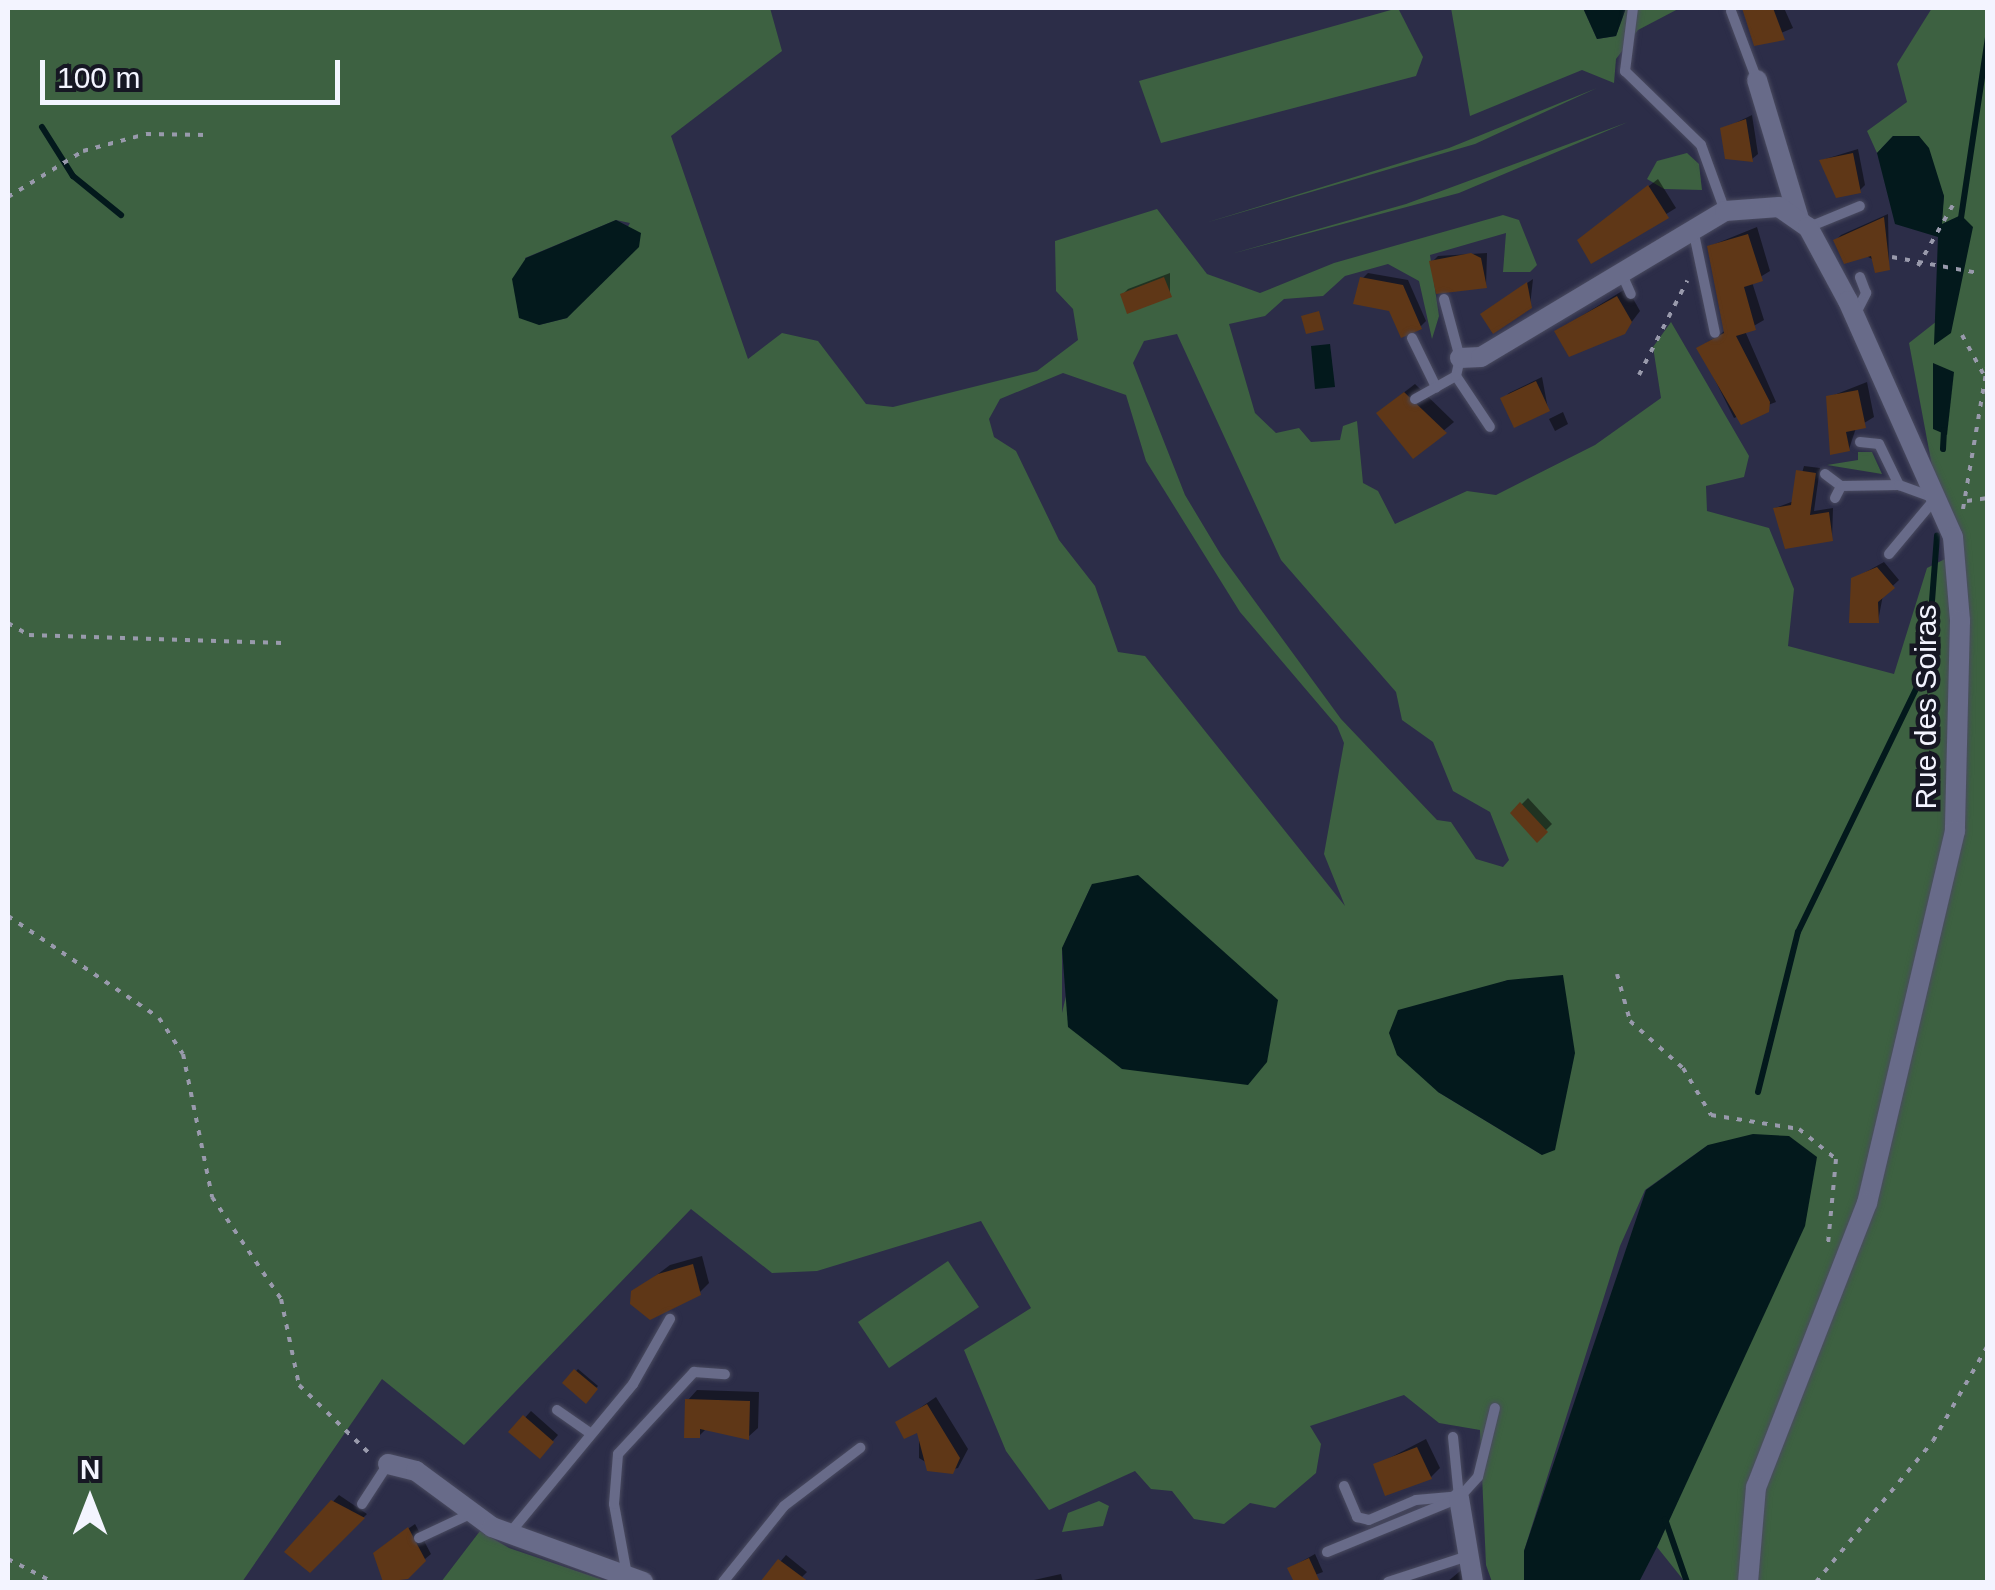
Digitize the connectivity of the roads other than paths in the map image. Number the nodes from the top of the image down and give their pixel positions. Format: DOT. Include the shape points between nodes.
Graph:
graph roads {
  1 [pos="1633,8"];
  2 [pos="1731,11"];
  3 [pos="1757,80"];
  4 [pos="1860,206"];
  5 [pos="1725,210"];
  6 [pos="1803,223"];
  7 [pos="1693,228"];
  8 [pos="1620,271"];
  9 [pos="1860,277"];
  10 [pos="1631,294"];
  11 [pos="1444,299"];
  12 [pos="1855,316"];
  13 [pos="1715,332"];
  14 [pos="1412,338"];
  15 [pos="1458,367"];
  16 [pos="1436,387"];
  17 [pos="1415,399"];
  18 [pos="1490,427"];
  19 [pos="1860,442"];
  20 [pos="1826,474"];
  21 [pos="1899,484"];
  22 [pos="1841,486"];
  23 [pos="1835,498"];
  24 [pos="1936,498"];
  25 [pos="1889,554"];
  26 [pos="670,1320"];
  27 [pos="725,1374"];
  28 [pos="1495,1408"];
  29 [pos="557,1410"];
  30 [pos="590,1433"];
  31 [pos="1453,1437"];
  32 [pos="860,1448"];
  33 [pos="388,1464"];
  34 [pos="1344,1486"];
  35 [pos="1459,1498"];
  36 [pos="362,1504"];
  37 [pos="470,1514"];
  38 [pos="509,1535"];
  39 [pos="419,1538"];
  40 [pos="1326,1552"];
  41 [pos="1468,1556"];
  42 [pos="635,1579"];
  43 [pos="723,1582"];
  44 [pos="1388,1582"];
  45 [pos="1473,1582"];
  46 [pos="1748,1582"];
  1 -- 5 [label="lane" via="1625,71 1700,145"];
  2 -- 3 [label="lane"];
  3 -- 6 [label="street, Rue des Soiras"];
  4 -- 6 [label="lane"];
  5 -- 6 [label="street" via="1764,206"];
  5 -- 7 [label="street"];
  6 -- 12 [label="street, Rue des Soiras"];
  7 -- 8 [label="street"];
  7 -- 13 [label="lane"];
  8 -- 10 [label="lane"];
  8 -- 15 [label="street"];
  9 -- 12 [label="lane" via="1866,294"];
  11 -- 15 [label="lane"];
  12 -- 24 [label="street, Rue des Soiras"];
  14 -- 16 [label="lane"];
  15 -- 16 [label="lane"];
  15 -- 18 [label="lane"];
  16 -- 17 [label="lane"];
  19 -- 21 [label="lane" via="1879,444"];
  20 -- 22 [label="lane"];
  21 -- 22 [label="lane"];
  21 -- 24 [label="lane"];
  22 -- 23 [label="lane"];
  24 -- 25 [label="lane"];
  24 -- 46 [label="street, Rue des Soiras" via="1952,537 1961,680 1954,830 1868,1203 1756,1486"];
  26 -- 30 [label="lane" via="652,1357"];
  27 -- 42 [label="lane" via="694,1372 618,1454 614,1504"];
  28 -- 35 [label="lane" via="1478,1476"];
  29 -- 30 [label="lane"];
  30 -- 38 [label="lane"];
  31 -- 35 [label="lane"];
  32 -- 43 [label="lane" via="784,1506"];
  33 -- 36 [label="lane"];
  33 -- 37 [label="street" via="416,1470"];
  34 -- 35 [label="lane" via="1357,1517 1370,1520 1416,1500"];
  35 -- 40 [label="lane"];
  35 -- 41 [label="street"];
  37 -- 38 [label="street"];
  37 -- 39 [label="lane"];
  38 -- 42 [label="street"];
  41 -- 44 [label="lane"];
  41 -- 45 [label="street"];
}
